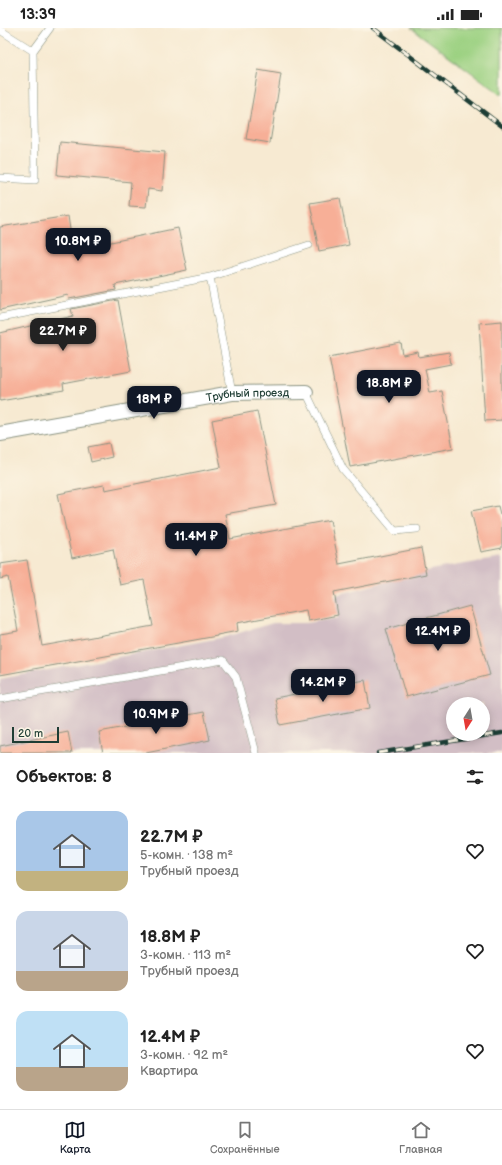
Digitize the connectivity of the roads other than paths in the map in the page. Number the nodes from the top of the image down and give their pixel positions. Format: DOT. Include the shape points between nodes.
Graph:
graph roads {
  1 [pos="50,28"];
  2 [pos="0,30"];
  3 [pos="33,51"];
  4 [pos="0,178"];
  5 [pos="309,245"];
  6 [pos="210,277"];
  7 [pos="0,318"];
  8 [pos="306,392"];
  9 [pos="232,393"];
  10 [pos="0,434"];
  11 [pos="417,530"];
  12 [pos="0,700"];
  13 [pos="256,753"];
  1 -- 3 [label="lane"];
  2 -- 3 [label="lane"];
  3 -- 4 [label="lane" via="35,180"];
  5 -- 6 [label="lane"];
  6 -- 7 [label="lane"];
  6 -- 9 [label="lane"];
  8 -- 9 [label="street, Трубный проезд"];
  8 -- 11 [label="lane" via="343,469 395,531"];
  9 -- 10 [label="street, Трубный проезд"];
  12 -- 13 [label="lane" via="223,660 236,677"];
}
